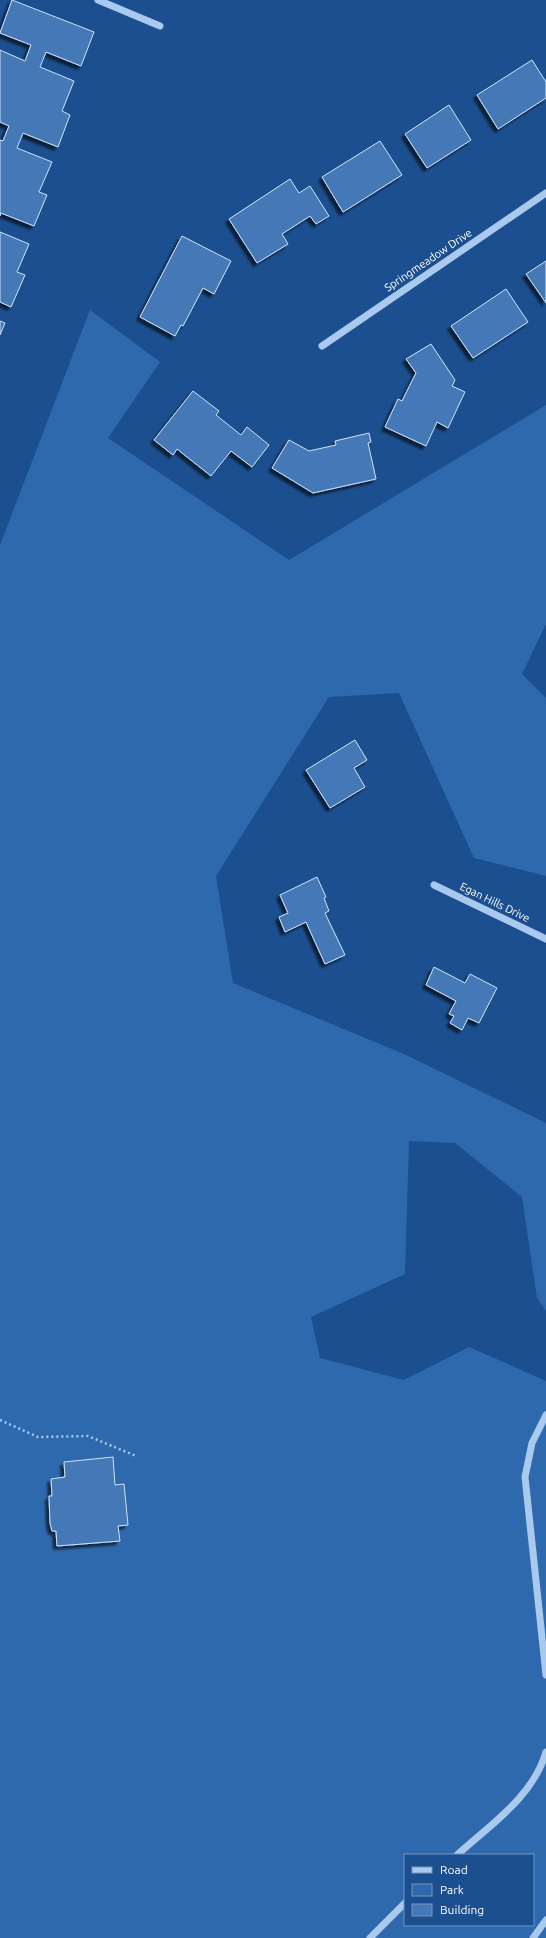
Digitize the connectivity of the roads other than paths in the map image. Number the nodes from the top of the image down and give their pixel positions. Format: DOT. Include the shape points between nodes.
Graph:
graph roads {
  1 [pos="98,0"];
  2 [pos="160,26"];
  3 [pos="546,193"];
  4 [pos="322,346"];
  5 [pos="434,885"];
  6 [pos="546,939"];
  7 [pos="546,1415"];
  8 [pos="546,1675"];
  9 [pos="546,1752"];
  10 [pos="458,1854"];
  11 [pos="404,1904"];
  12 [pos="546,1920"];
  13 [pos="370,1938"];
  14 [pos="533,1938"];
  1 -- 2 [label="street"];
  3 -- 4 [label="street, Springmeadow Drive"];
  5 -- 6 [label="street, Egan Hills Drive"];
  7 -- 8 [label="street" via="532,1443 525,1477"];
  9 -- 10 [label="street" via="543,1763 518,1801"];
  11 -- 13 [label="street"];
  12 -- 14 [label="street"];
}
